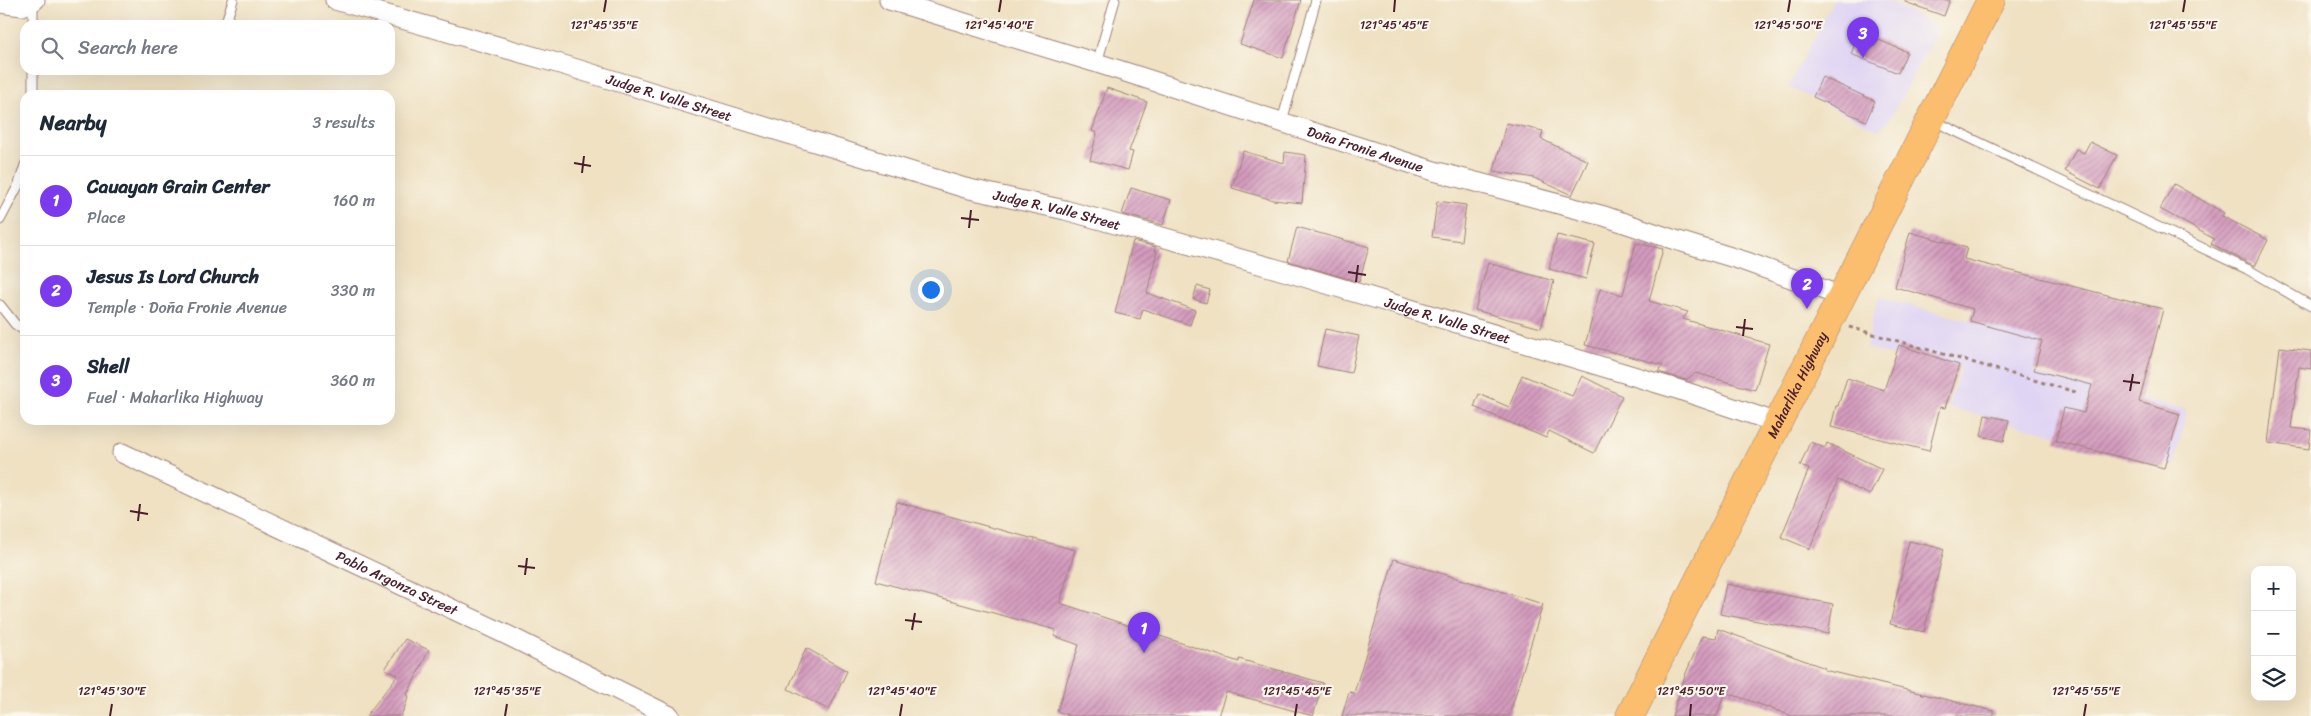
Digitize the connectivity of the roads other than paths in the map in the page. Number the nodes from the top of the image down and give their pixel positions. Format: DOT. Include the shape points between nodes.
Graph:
graph roads {
  1 [pos="233,0"];
  2 [pos="335,0"];
  3 [pos="888,0"];
  4 [pos="1115,0"];
  5 [pos="1316,0"];
  6 [pos="1991,0"];
  7 [pos="34,1"];
  8 [pos="0,3"];
  9 [pos="950,8"];
  10 [pos="33,20"];
  11 [pos="227,20"];
  12 [pos="1097,63"];
  13 [pos="34,75"];
  14 [pos="33,90"];
  15 [pos="1930,119"];
  16 [pos="1282,121"];
  17 [pos="20,181"];
  18 [pos="0,220"];
  19 [pos="1841,296"];
  20 [pos="0,305"];
  21 [pos="2311,306"];
  22 [pos="20,328"];
  23 [pos="1778,423"];
  24 [pos="122,453"];
  25 [pos="670,716"];
  26 [pos="1630,716"];
  1 -- 11 [label="lane"];
  2 -- 23 [label="street, Judge R. Valle Street" via="548,60 965,188 1065,210 1277,269 1680,390"];
  3 -- 9 [label="street, Doña Fronie Avenue"];
  4 -- 12 [label="lane"];
  5 -- 16 [label="lane"];
  6 -- 15 [label="highway, Maharlika Highway"];
  7 -- 8 [label="street" via="22,6"];
  7 -- 10 [label="lane"];
  9 -- 12 [label="street, Doña Fronie Avenue"];
  12 -- 16 [label="street, Doña Fronie Avenue"];
  13 -- 14 [label="lane"];
  15 -- 19 [label="highway, Maharlika Highway"];
  15 -- 21 [label="lane" via="2247,269"];
  16 -- 19 [label="street, Doña Fronie Avenue" via="1434,171 1604,216"];
  17 -- 18 [label="lane"];
  19 -- 23 [label="highway, Maharlika Highway"];
  20 -- 22 [label="lane"];
  23 -- 26 [label="highway, Maharlika Highway"];
  24 -- 25 [label="street, Pablo Argonza Street"];
}
